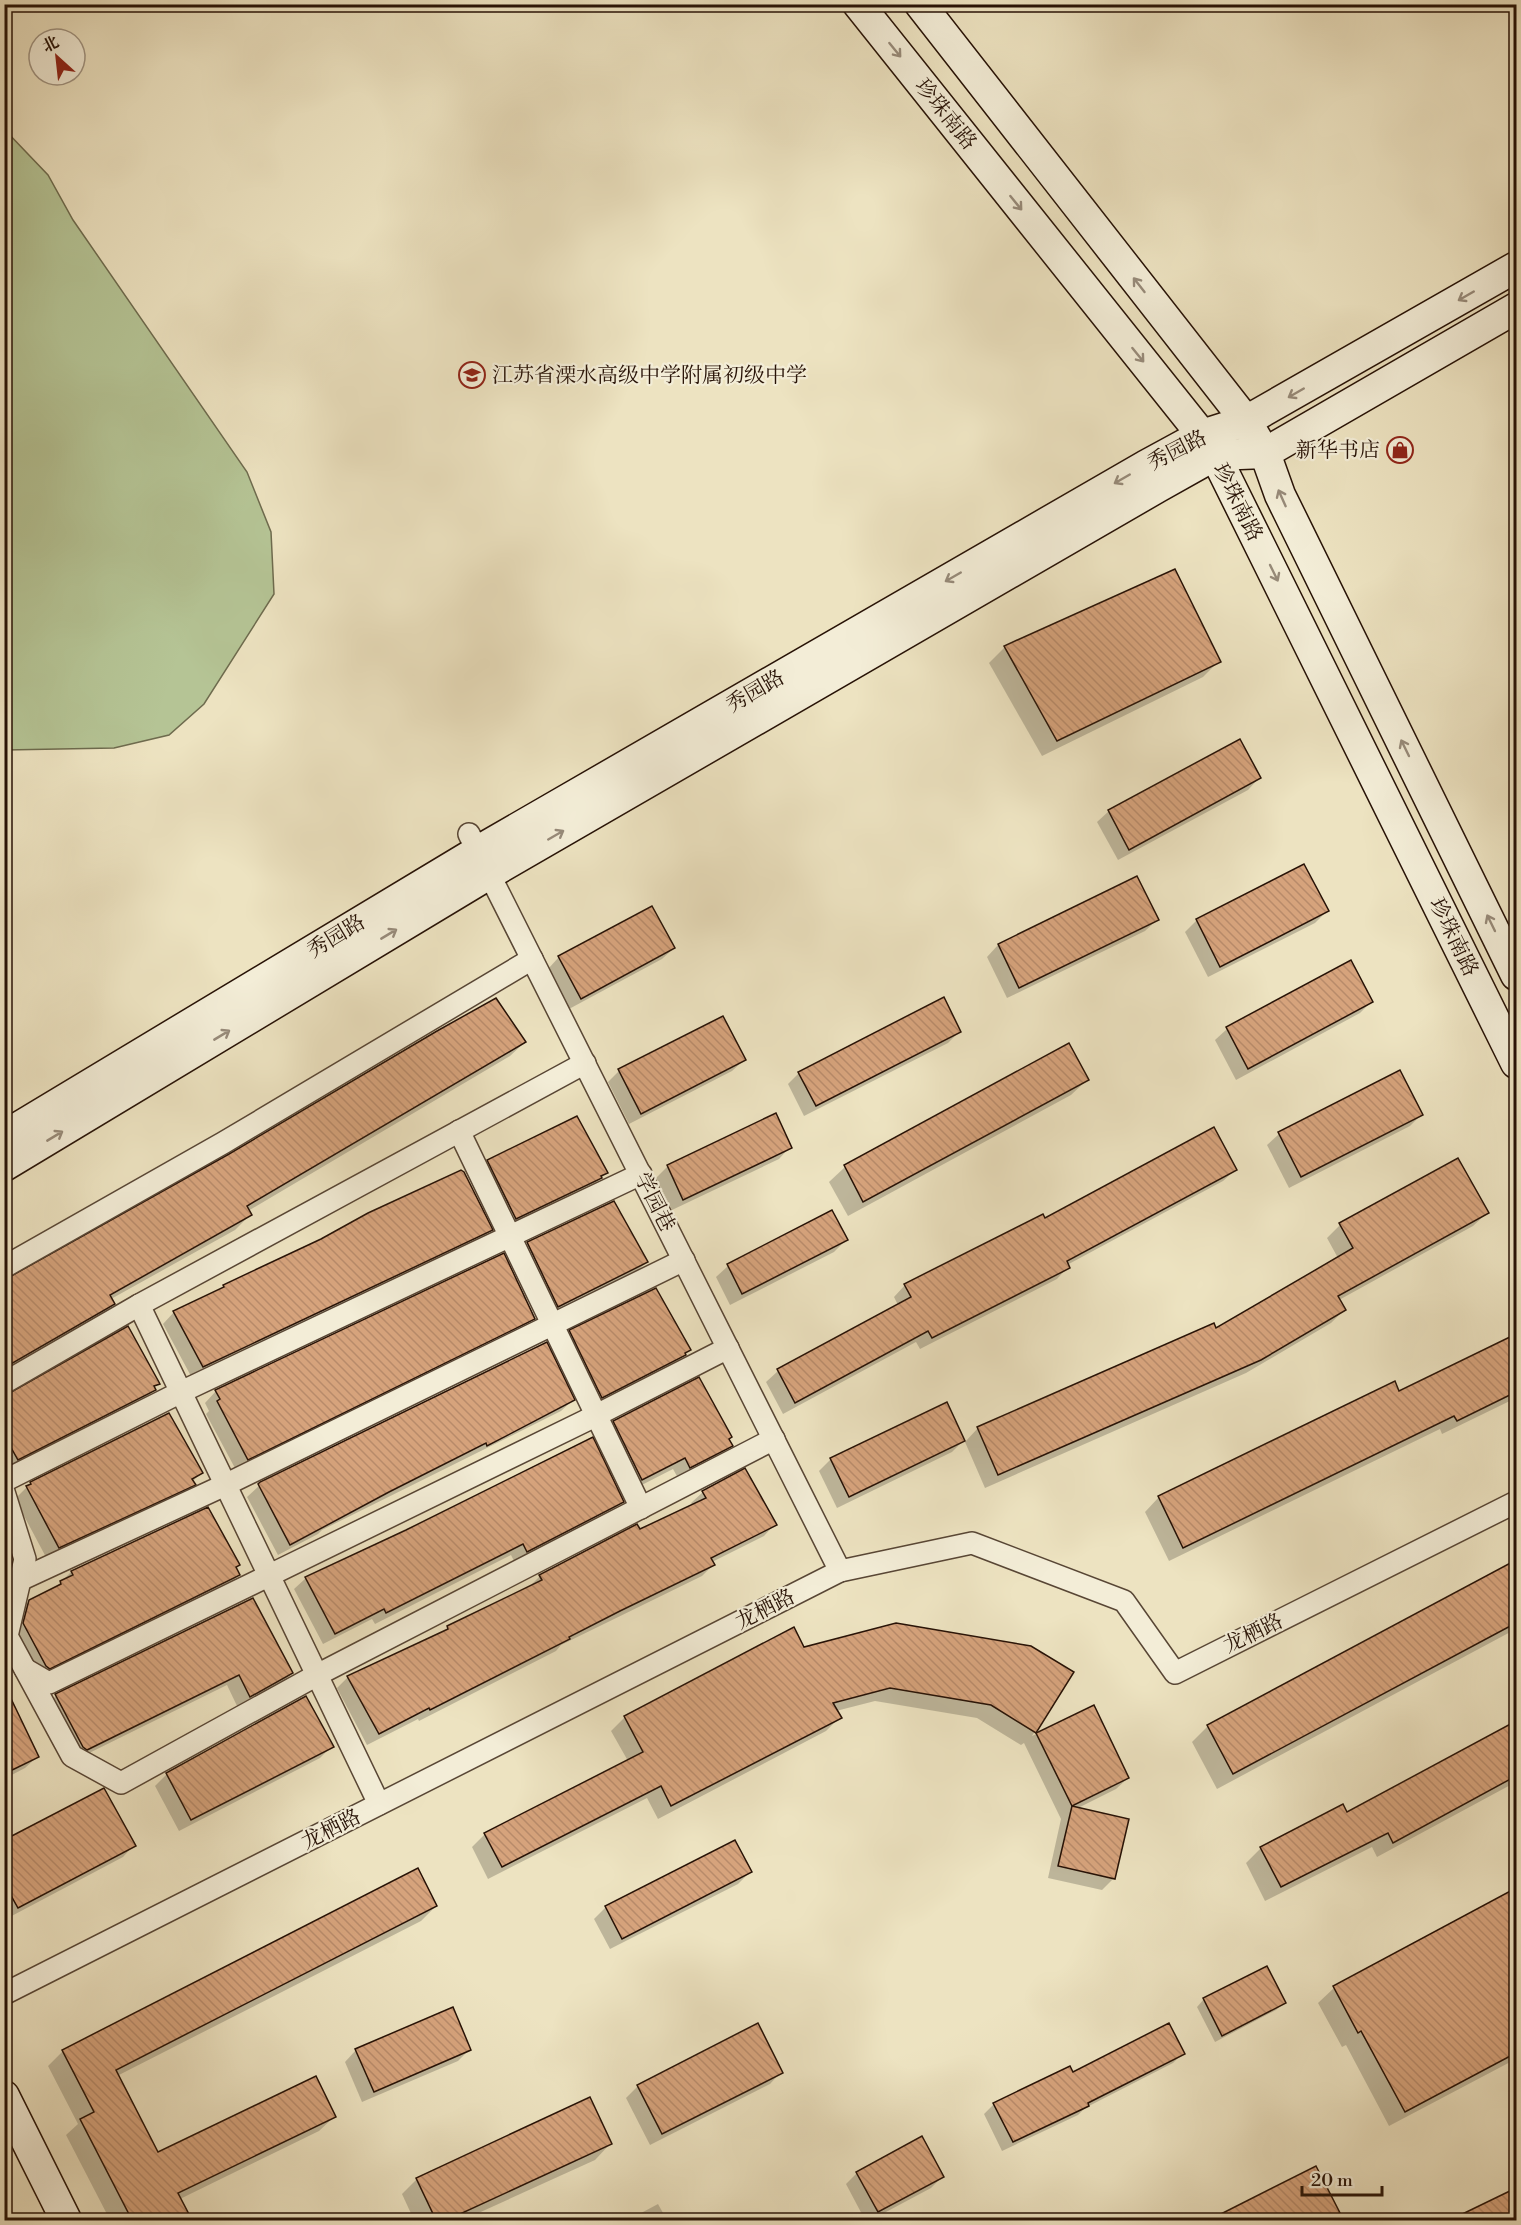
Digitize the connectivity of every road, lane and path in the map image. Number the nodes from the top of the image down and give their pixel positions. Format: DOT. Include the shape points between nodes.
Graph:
graph roads {
  1 [pos="858,4"];
  2 [pos="920,4"];
  3 [pos="1516,267"];
  4 [pos="1516,308"];
  5 [pos="1246,421"];
  6 [pos="1209,445"];
  7 [pos="1265,453"];
  8 [pos="478,853"];
  9 [pos="532,959"];
  10 [pos="1516,975"];
  11 [pos="585,1063"];
  12 [pos="1516,1063"];
  13 [pos="459,1131"];
  14 [pos="4,1136"];
  15 [pos="4,1166"];
  16 [pos="641,1174"];
  17 [pos="511,1236"];
  18 [pos="684,1260"];
  19 [pos="4,1266"];
  20 [pos="139,1305"];
  21 [pos="551,1325"];
  22 [pos="728,1348"];
  23 [pos="4,1383"];
  24 [pos="181,1392"];
  25 [pos="595,1416"];
  26 [pos="774,1439"];
  27 [pos="4,1481"];
  28 [pos="225,1485"];
  29 [pos="4,1492"];
  30 [pos="1516,1502"];
  31 [pos="641,1508"];
  32 [pos="840,1571"];
  33 [pos="269,1575"];
  34 [pos="20,1580"];
  35 [pos="25,1669"];
  36 [pos="317,1675"];
  37 [pos="379,1804"];
  38 [pos="4,1994"];
  39 [pos="4,2096"];
  40 [pos="66,2220"];
  1 -- 6 [label="street, 珍珠南路, one-way"];
  5 -- 2 [label="street, 珍珠南路, one-way"];
  3 -- 5 [label="street, 秀园路, one-way"];
  4 -- 7 [label="street, 秀园路"];
  5 -- 6 [label="street, 秀园路"];
  5 -- 7 [label="street, 珍珠南路"];
  6 -- 7 [label="street, 秀园路"];
  6 -- 8 [label="street, 秀园路"];
  6 -- 12 [label="street, 珍珠南路, one-way"];
  10 -- 7 [label="street, 珍珠南路, one-way" via="1280,495"];
  8 -- 9 [label="street, 学园巷"];
  8 -- 14 [label="street, 秀园路"];
  15 -- 8 [label="street, 秀园路, one-way"];
  9 -- 11 [label="street, 学园巷"];
  9 -- 19 [label="street" via="223,1143"];
  11 -- 13 [label="street"];
  11 -- 16 [label="street, 学园巷"];
  13 -- 17 [label="street"];
  13 -- 20 [label="street"];
  16 -- 17 [label="street"];
  16 -- 18 [label="street, 学园巷"];
  17 -- 21 [label="street"];
  17 -- 24 [label="street"];
  18 -- 21 [label="street"];
  18 -- 22 [label="street, 学园巷"];
  20 -- 23 [label="street"];
  20 -- 24 [label="street"];
  21 -- 25 [label="street"];
  21 -- 28 [label="street"];
  22 -- 25 [label="street"];
  22 -- 26 [label="street, 学园巷"];
  24 -- 27 [label="street"];
  24 -- 28 [label="street"];
  25 -- 31 [label="street"];
  25 -- 33 [label="street"];
  26 -- 31 [label="street"];
  26 -- 32 [label="street, 学园巷"];
  28 -- 33 [label="street"];
  28 -- 34 [label="street"];
  29 -- 34 [label="street" via="25,1559"];
  30 -- 32 [label="street, 龙栖路" via="1174,1673 1124,1601 972,1543"];
  31 -- 36 [label="street"];
  32 -- 37 [label="street, 龙栖路"];
  33 -- 35 [label="street" via="49,1683"];
  33 -- 36 [label="street"];
  34 -- 35 [label="street" via="7,1636"];
  35 -- 36 [label="street" via="72,1755 121,1783"];
  36 -- 37 [label="street"];
  37 -- 38 [label="street, 龙栖路"];
  39 -- 40 [label="street"];
}
